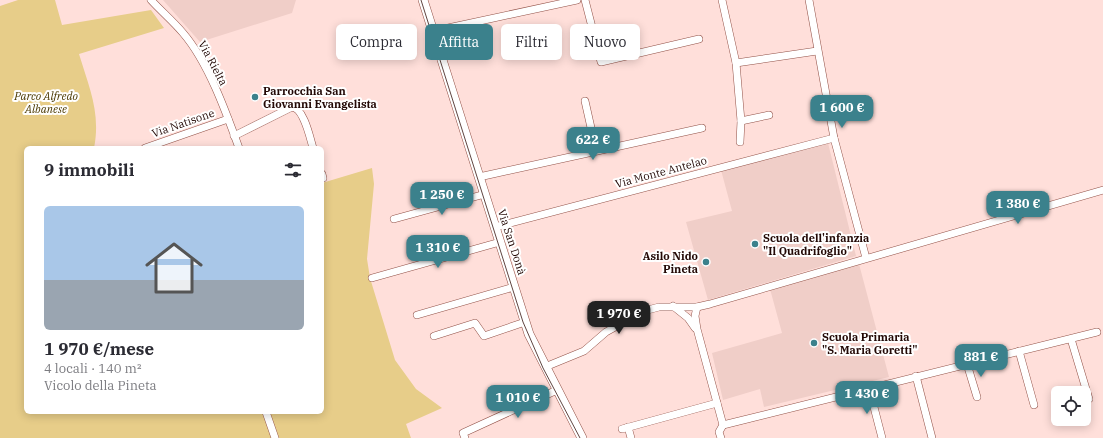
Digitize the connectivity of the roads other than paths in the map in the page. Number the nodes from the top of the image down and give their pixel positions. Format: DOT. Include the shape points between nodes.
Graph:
graph roads {
  1 [pos="151,0"];
  2 [pos="423,0"];
  3 [pos="577,0"];
  4 [pos="585,0"];
  5 [pos="722,0"];
  6 [pos="809,1"];
  7 [pos="432,24"];
  8 [pos="466,24"];
  9 [pos="698,39"];
  10 [pos="817,51"];
  11 [pos="443,60"];
  12 [pos="736,63"];
  13 [pos="585,101"];
  14 [pos="769,115"];
  15 [pos="228,119"];
  16 [pos="741,121"];
  17 [pos="702,128"];
  18 [pos="234,136"];
  19 [pos="834,138"];
  20 [pos="740,142"];
  21 [pos="151,146"];
  22 [pos="238,146"];
  23 [pos="312,146"];
  24 [pos="596,150"];
  25 [pos="479,177"];
  26 [pos="1103,190"];
  27 [pos="485,194"];
  28 [pos="394,219"];
  29 [pos="495,227"];
  30 [pos="500,242"];
  31 [pos="866,258"];
  32 [pos="372,278"];
  33 [pos="514,287"];
  34 [pos="672,306"];
  35 [pos="697,307"];
  36 [pos="417,315"];
  37 [pos="525,322"];
  38 [pos="697,329"];
  39 [pos="1097,332"];
  40 [pos="434,336"];
  41 [pos="1071,338"];
  42 [pos="1019,351"];
  43 [pos="966,364"];
  44 [pos="545,367"];
  45 [pos="916,376"];
  46 [pos="1085,386"];
  47 [pos="869,388"];
  48 [pos="557,390"];
  49 [pos="976,397"];
  50 [pos="717,403"];
  51 [pos="1034,405"];
  52 [pos="267,414"];
  53 [pos="723,425"];
  54 [pos="275,438"];
  55 [pos="465,438"];
  56 [pos="582,438"];
  57 [pos="631,438"];
  58 [pos="721,438"];
  59 [pos="882,438"];
  60 [pos="932,438"];
  1 -- 15 [label="street, Via Rielta" via="183,33 201,59"];
  2 -- 7 [label="street, Via San Donà"];
  3 -- 8 [label="street"];
  4 -- 9 [label="street" via="601,62"];
  5 -- 12 [label="street"];
  6 -- 10 [label="street"];
  10 -- 12 [label="street"];
  10 -- 19 [label="street"];
  11 -- 25 [label="street, Via San Donà"];
  12 -- 16 [label="street"];
  13 -- 24 [label="street"];
  14 -- 16 [label="street"];
  15 -- 18 [label="street, Via Rielta"];
  15 -- 21 [label="street, Via Natisone"];
  16 -- 20 [label="street"];
  17 -- 24 [label="street"];
  18 -- 22 [label="street, Via Rielta"];
  18 -- 23 [label="street" via="292,107 299,110 302,115"];
  19 -- 29 [label="street, Via Monte Antelao"];
  19 -- 31 [label="street"];
  24 -- 25 [label="street"];
  25 -- 27 [label="street, Via San Donà"];
  26 -- 31 [label="street"];
  27 -- 28 [label="street"];
  27 -- 29 [label="street, Via San Donà"];
  29 -- 30 [label="street, Via San Donà"];
  30 -- 32 [label="street"];
  30 -- 33 [label="street, Via San Donà"];
  31 -- 35 [label="street"];
  33 -- 36 [label="street"];
  33 -- 37 [label="street, Via San Donà"];
  34 -- 35 [label="street"];
  34 -- 38 [label="street" via="688,318"];
  34 -- 44 [label="street" via="652,308 635,315 606,332 584,352"];
  35 -- 38 [label="street"];
  37 -- 40 [label="street" via="484,336 475,323"];
  37 -- 44 [label="street, Via San Donà"];
  38 -- 50 [label="street"];
  39 -- 41 [label="street"];
  41 -- 42 [label="street"];
  41 -- 46 [label="street"];
  42 -- 43 [label="street"];
  42 -- 51 [label="street"];
  43 -- 45 [label="street"];
  43 -- 49 [label="street"];
  44 -- 48 [label="street, Via San Donà"];
  45 -- 47 [label="street"];
  45 -- 60 [label="street"];
  47 -- 53 [label="street"];
  47 -- 59 [label="street"];
  48 -- 55 [label="street" via="463,433"];
  48 -- 56 [label="street, Via San Donà"];
  50 -- 53 [label="street"];
  50 -- 57 [label="street" via="625,428"];
  52 -- 54 [label="street"];
  53 -- 58 [label="street" via="719,432"];
}
